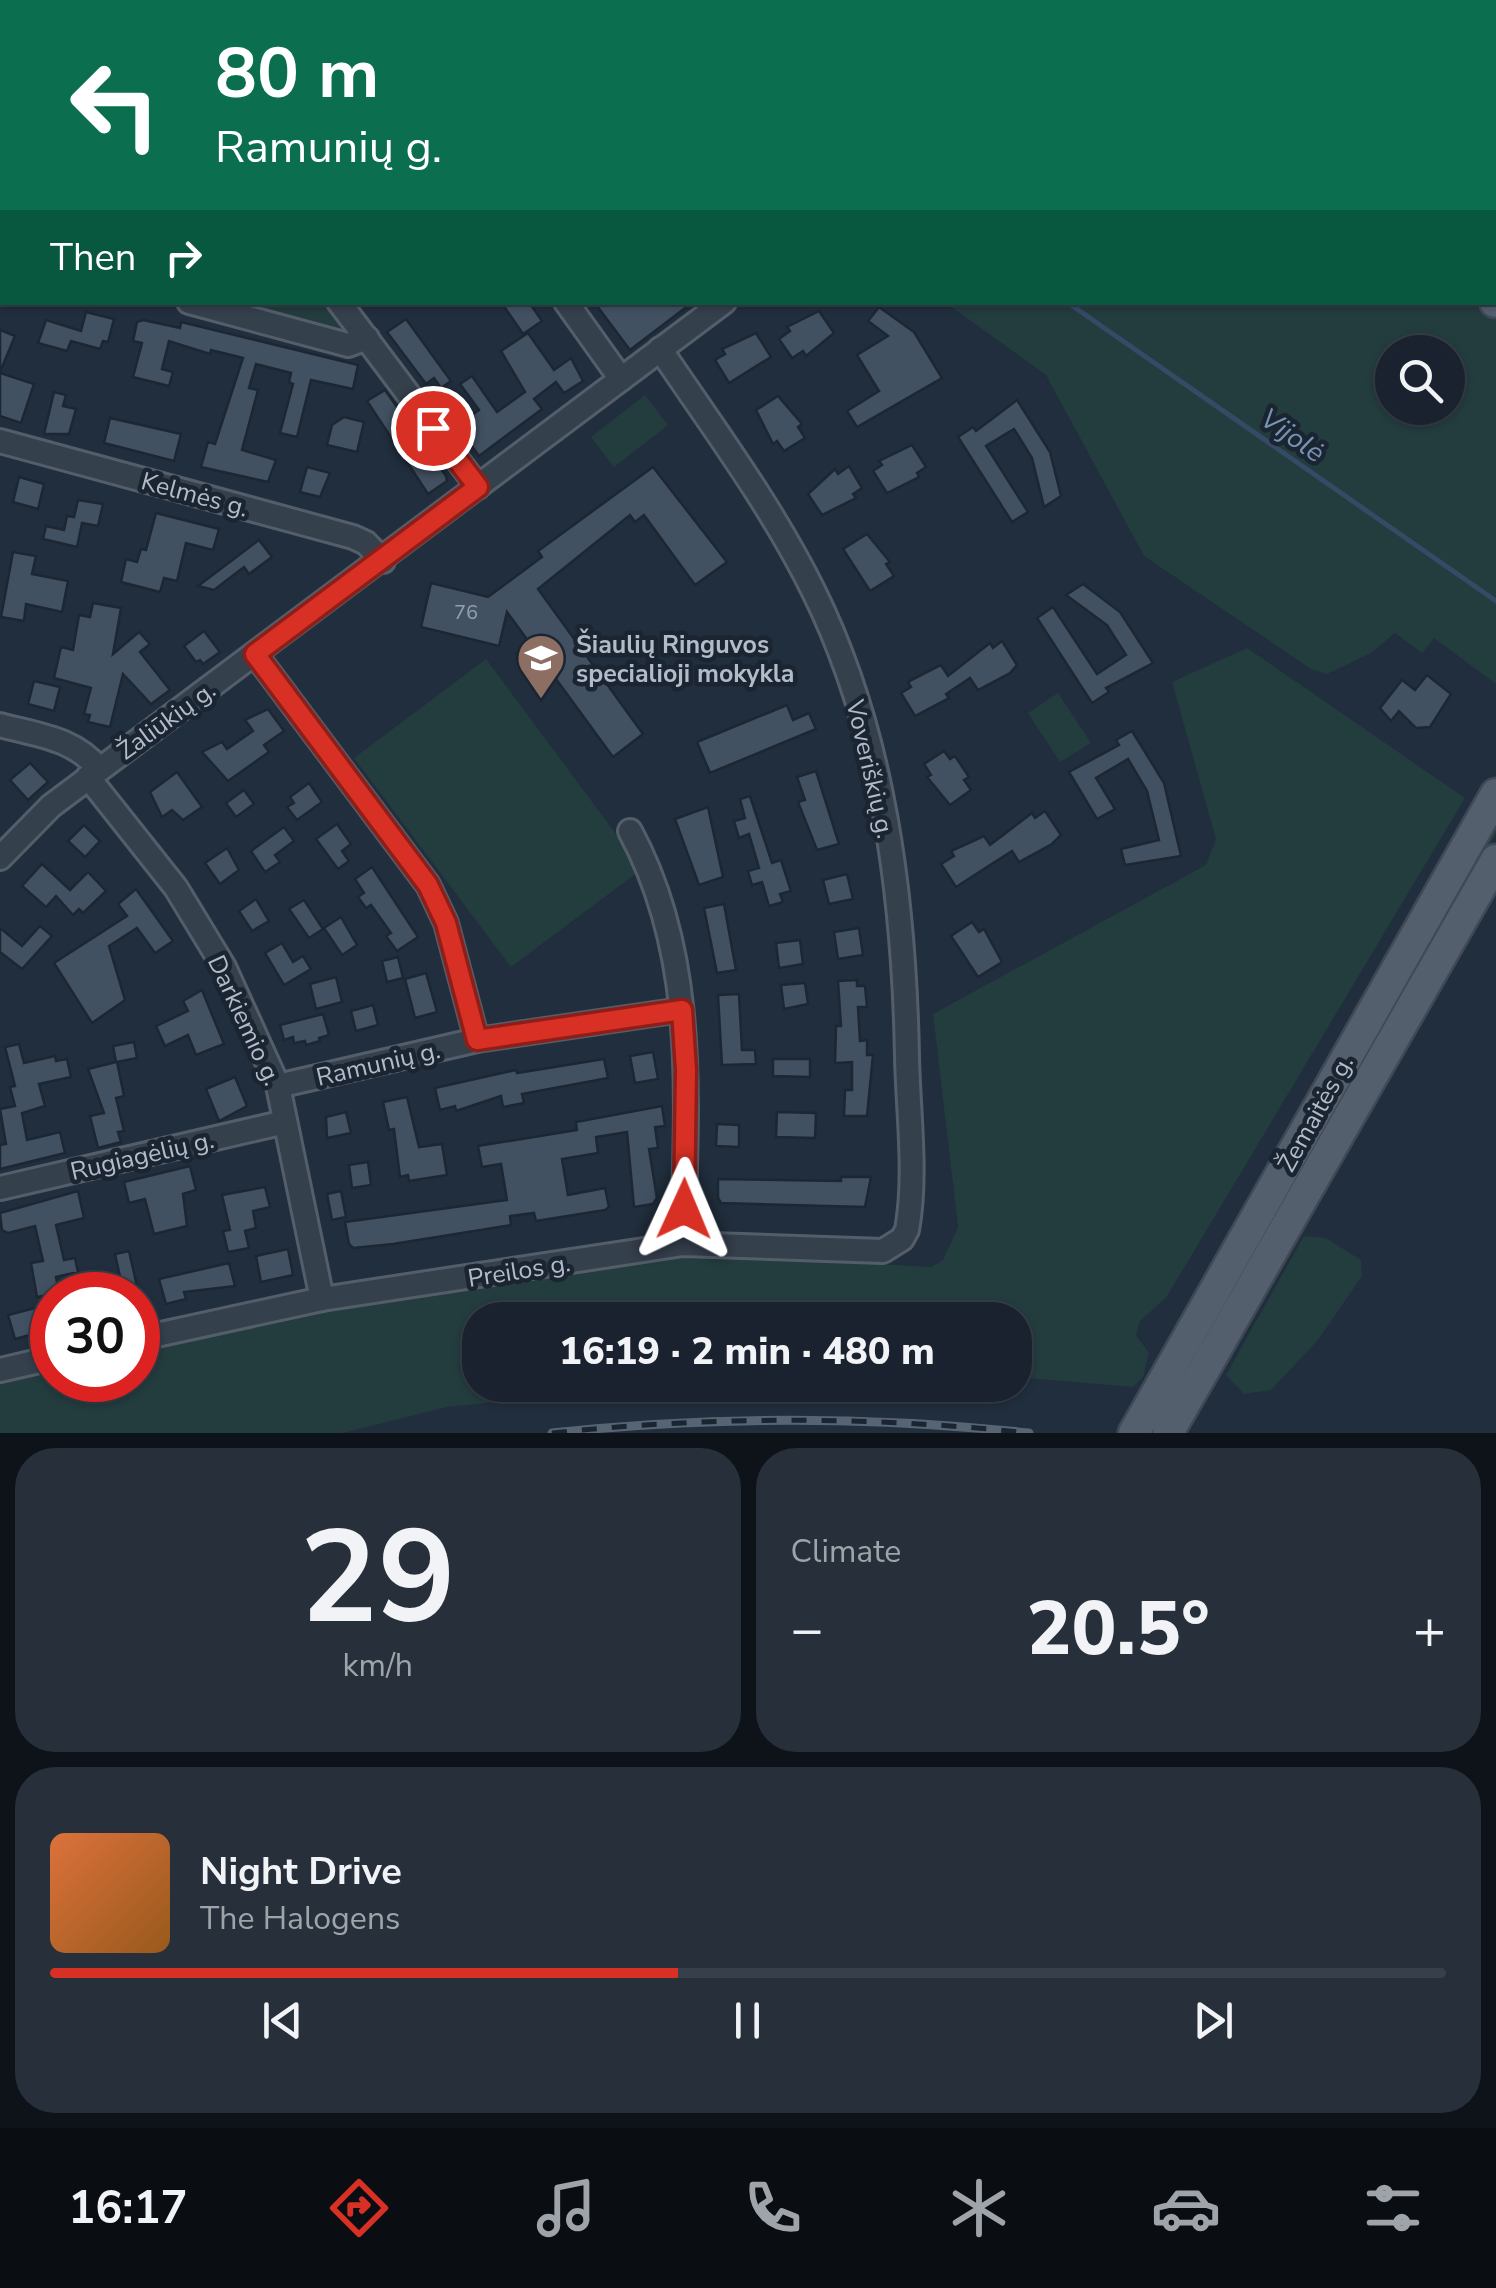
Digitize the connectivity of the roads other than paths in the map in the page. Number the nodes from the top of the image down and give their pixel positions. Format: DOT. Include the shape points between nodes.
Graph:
graph roads {
  1 [pos="200,305"];
  2 [pos="341,305"];
  3 [pos="568,305"];
  4 [pos="720,305"];
  5 [pos="367,338"];
  6 [pos="660,350"];
  7 [pos="621,379"];
  8 [pos="0,441"];
  9 [pos="478,487"];
  10 [pos="382,561"];
  11 [pos="255,654"];
  12 [pos="0,725"];
  13 [pos="94,773"];
  14 [pos="1496,794"];
  15 [pos="630,831"];
  16 [pos="0,858"];
  17 [pos="1496,860"];
  18 [pos="682,1010"];
  19 [pos="477,1040"];
  20 [pos="278,1086"];
  21 [pos="285,1122"];
  22 [pos="0,1188"];
  23 [pos="902,1239"];
  24 [pos="683,1244"];
  25 [pos="322,1299"];
  26 [pos="160,1334"];
  27 [pos="30,1363"];
  28 [pos="1189,1367"];
  29 [pos="0,1370"];
  30 [pos="1134,1433"];
  31 [pos="1168,1433"];
  1 -- 5 [label="street" via="348,345"];
  2 -- 5 [label="street"];
  3 -- 7 [label="street"];
  4 -- 6 [label="street, Žaliūkių g."];
  5 -- 9 [label="street"];
  6 -- 7 [label="street, Žaliūkių g."];
  6 -- 23 [label="street, Voveriškių g." via="793,551 832,634 869,739 906,988 910,1188"];
  7 -- 9 [label="street, Žaliūkių g."];
  8 -- 10 [label="street, Kelmės g." via="353,537"];
  9 -- 10 [label="street, Žaliūkių g."];
  10 -- 11 [label="street, Žaliūkių g."];
  11 -- 13 [label="street, Žaliūkių g."];
  11 -- 19 [label="street" via="433,894"];
  12 -- 13 [label="street, Darkiemio g." via="68,742"];
  13 -- 16 [label="street, Žaliūkių g." via="50,806"];
  13 -- 20 [label="street, Darkiemio g." via="224,967"];
  14 -- 28 [label="main road, Žemaitės g."];
  15 -- 18 [label="street" via="666,910"];
  17 -- 28 [label="main road, Žemaitės g."];
  18 -- 19 [label="street, Ramunių g."];
  18 -- 24 [label="street"];
  19 -- 20 [label="street, Ramunių g."];
  20 -- 21 [label="street, Darkiemio g."];
  21 -- 22 [label="street, Rugiagėlių g."];
  21 -- 25 [label="street, Darkiemio g."];
  23 -- 24 [label="street, Preilos g." via="882,1251"];
  24 -- 25 [label="street, Preilos g."];
  25 -- 26 [label="street, Preilos g."];
  27 -- 29 [label="street"];
  28 -- 30 [label="main road, Žemaitės g."];
  28 -- 31 [label="main road, Žemaitės g."];
}
